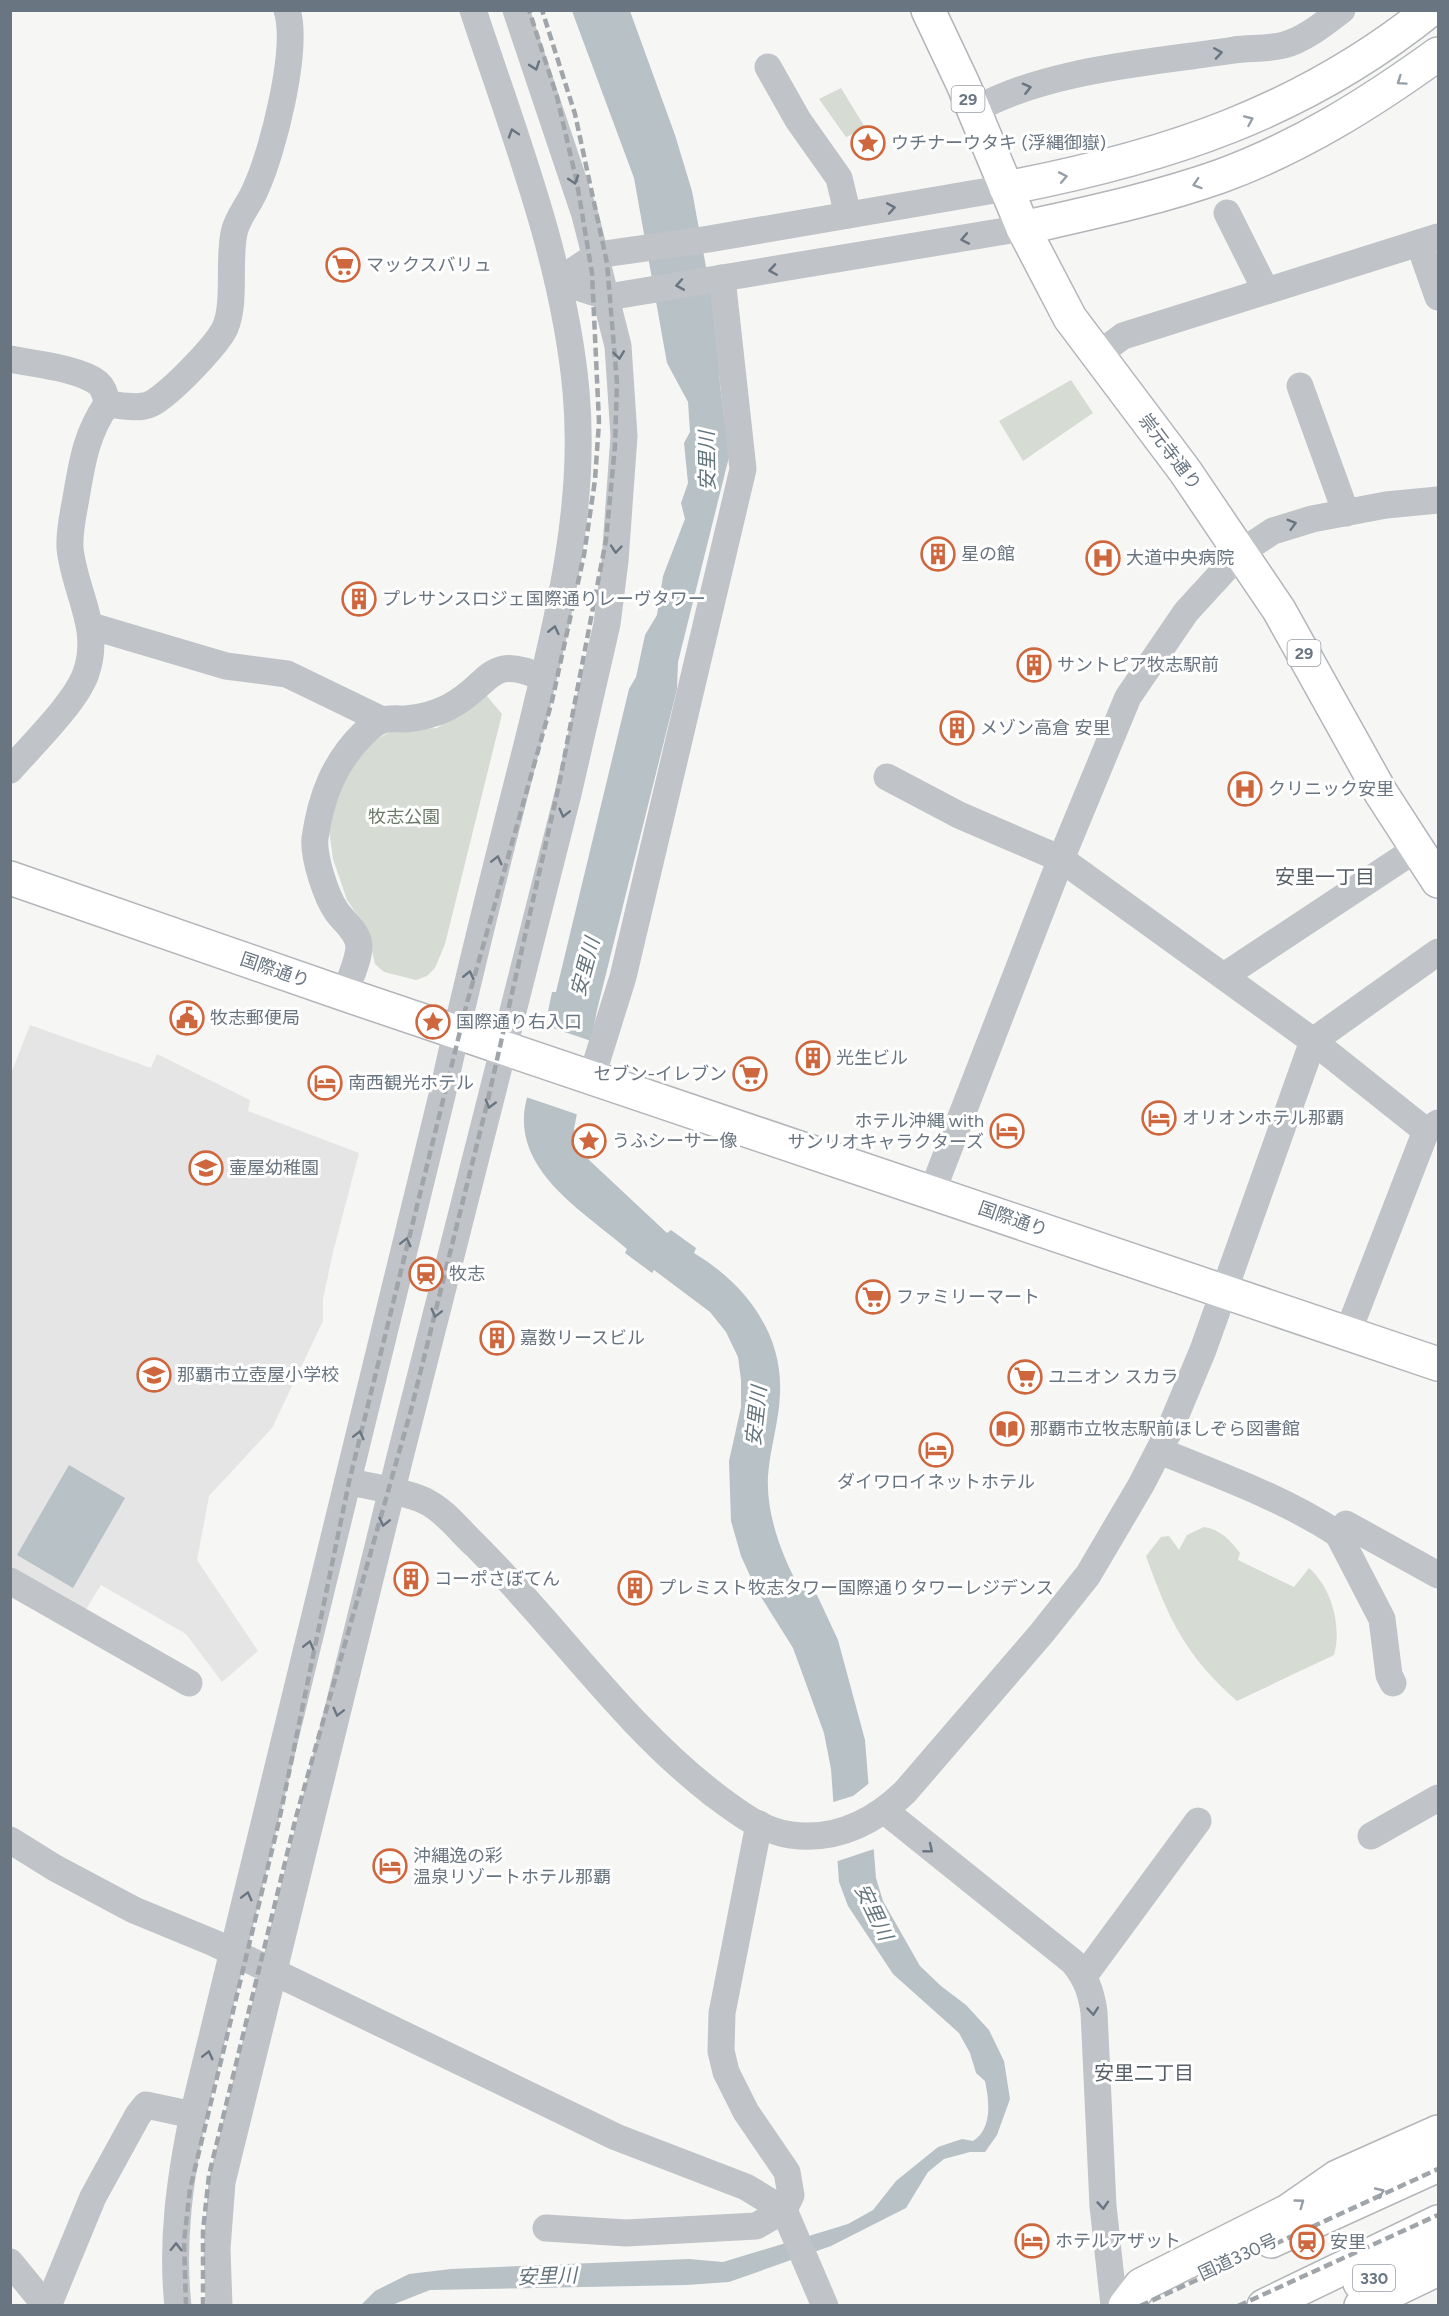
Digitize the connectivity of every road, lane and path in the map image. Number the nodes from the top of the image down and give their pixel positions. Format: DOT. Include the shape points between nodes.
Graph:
graph roads {
  1 [pos="287,10"];
  2 [pos="473,10"];
  3 [pos="516,10"];
  4 [pos="928,10"];
  5 [pos="1342,10"];
  6 [pos="1430,10"];
  7 [pos="1438,54"];
  8 [pos="768,67"];
  9 [pos="973,111"];
  10 [pos="1006,188"];
  11 [pos="1227,213"];
  12 [pos="848,215"];
  13 [pos="1023,228"];
  14 [pos="1429,240"];
  15 [pos="597,255"];
  16 [pos="719,278"];
  17 [pos="558,281"];
  18 [pos="1266,291"];
  19 [pos="608,297"];
  20 [pos="1438,297"];
  21 [pos="1096,356"];
  22 [pos="10,359"];
  23 [pos="1300,386"];
  24 [pos="107,404"];
  25 [pos="1438,500"];
  26 [pos="1346,513"];
  27 [pos="1241,552"];
  28 [pos="91,626"];
  29 [pos="543,678"];
  30 [pos="382,720"];
  31 [pos="10,770"];
  32 [pos="887,777"];
  33 [pos="1416,849"];
  34 [pos="1061,859"];
  35 [pos="10,878"];
  36 [pos="1438,881"];
  37 [pos="1438,952"];
  38 [pos="1224,976"];
  39 [pos="344,994"];
  40 [pos="456,1032"];
  41 [pos="1313,1041"];
  42 [pos="504,1047"];
  43 [pos="590,1076"];
  44 [pos="1432,1127"];
  45 [pos="932,1192"];
  46 [pos="1225,1292"];
  47 [pos="1348,1332"];
  48 [pos="1438,1364"];
  49 [pos="1160,1451"];
  50 [pos="348,1482"];
  51 [pos="391,1492"];
  52 [pos="1338,1534"];
  53 [pos="1438,1575"];
  54 [pos="10,1581"];
  55 [pos="189,1683"];
  56 [pos="1393,1683"];
  57 [pos="1438,1798"];
  58 [pos="888,1808"];
  59 [pos="1198,1821"];
  60 [pos="759,1824"];
  61 [pos="1371,1836"];
  62 [pos="10,1840"];
  63 [pos="233,1953"];
  64 [pos="273,1972"];
  65 [pos="1084,1976"];
  66 [pos="193,2115"];
  67 [pos="1438,2132"];
  68 [pos="1438,2165"];
  69 [pos="788,2217"];
  70 [pos="1438,2222"];
  71 [pos="546,2228"];
  72 [pos="1438,2250"];
  73 [pos="10,2262"];
  74 [pos="1438,2270"];
  75 [pos="47,2306"];
  76 [pos="178,2306"];
  77 [pos="219,2306"];
  78 [pos="825,2306"];
  79 [pos="1114,2306"];
  80 [pos="1125,2306"];
  81 [pos="1137,2306"];
  82 [pos="1264,2306"];
  83 [pos="1308,2306"];
  84 [pos="1361,2306"];
  1 -- 24 [label="street" via="291,39 277,117 267,162 235,230 225,329 159,399 147,406"];
  17 -- 2 [label="street, one-way"];
  3 -- 15 [label="street, one-way"];
  4 -- 9 [label="main road, 崇元寺通り / 29"];
  9 -- 5 [label="street, one-way" via="1000,95 1081,75 1284,45"];
  10 -- 6 [label="main road, one-way" via="1089,172 1221,132 1322,83"];
  7 -- 13 [label="main road, one-way" via="1333,124 1222,176 1123,206"];
  8 -- 12 [label="street" via="798,120 840,178"];
  9 -- 10 [label="main road, 崇元寺通り / 29"];
  12 -- 10 [label="street, one-way"];
  10 -- 13 [label="main road, 崇元寺通り / 29"];
  11 -- 18 [label="street"];
  12 -- 15 [label="street"];
  13 -- 16 [label="street, one-way"];
  13 -- 21 [label="main road, 崇元寺通り / 29" via="1070,318"];
  14 -- 18 [label="street"];
  14 -- 20 [label="street"];
  15 -- 17 [label="street"];
  15 -- 19 [label="street"];
  16 -- 19 [label="street, one-way"];
  16 -- 43 [label="street" via="742,469 623,977"];
  17 -- 19 [label="street"];
  29 -- 17 [label="street, one-way" via="571,551 578,461 576,390"];
  18 -- 21 [label="street" via="1123,336"];
  19 -- 42 [label="street, one-way" via="622,381 624,436 607,624"];
  21 -- 27 [label="main road, 崇元寺通り / 29" via="1185,471"];
  22 -- 24 [label="street" via="83,376 98,383"];
  23 -- 26 [label="street"];
  24 -- 28 [label="street" via="85,447 70,529 70,549"];
  25 -- 26 [label="street"];
  27 -- 26 [label="street, one-way" via="1285,526"];
  27 -- 33 [label="main road, 崇元寺通り / 29" via="1288,624"];
  27 -- 34 [label="street" via="1186,612 1128,697"];
  28 -- 30 [label="street" via="226,666 287,674"];
  28 -- 31 [label="street" via="86,674"];
  29 -- 30 [label="street" via="506,666 436,713"];
  40 -- 29 [label="street, one-way"];
  30 -- 39 [label="street" via="350,747 333,772 314,842 324,887 335,910 355,934 359,947"];
  32 -- 34 [label="street" via="959,815"];
  33 -- 36 [label="main road, 崇元寺通り / 29"];
  33 -- 38 [label="street"];
  34 -- 38 [label="street"];
  34 -- 45 [label="street"];
  35 -- 39 [label="main road, 国際通り"];
  37 -- 41 [label="street"];
  38 -- 41 [label="street"];
  39 -- 40 [label="main road, 国際通り"];
  40 -- 42 [label="main road, 国際通り"];
  50 -- 40 [label="street, one-way"];
  41 -- 44 [label="street"];
  41 -- 46 [label="street"];
  42 -- 43 [label="main road, 国際通り"];
  42 -- 51 [label="street, one-way"];
  43 -- 45 [label="main road, 国際通り"];
  44 -- 47 [label="street"];
  45 -- 46 [label="main road, 国際通り"];
  46 -- 47 [label="main road, 国際通り"];
  46 -- 49 [label="street"];
  47 -- 48 [label="main road, 国際通り"];
  49 -- 52 [label="street" via="1253,1488"];
  49 -- 58 [label="street" via="1088,1575"];
  50 -- 51 [label="street"];
  63 -- 50 [label="street, one-way"];
  51 -- 60 [label="street" via="427,1501 446,1516 498,1568 655,1744 724,1801"];
  51 -- 64 [label="street, one-way"];
  52 -- 53 [label="street" via="1346,1524"];
  52 -- 56 [label="street" via="1382,1619"];
  54 -- 55 [label="street"];
  57 -- 61 [label="street"];
  58 -- 60 [label="street" via="850,1829 824,1835 790,1835"];
  58 -- 65 [label="street, one-way"];
  59 -- 65 [label="street"];
  60 -- 69 [label="street" via="722,2013 721,2051 726,2072 746,2112 786,2172 791,2195"];
  62 -- 63 [label="street" via="134,1910"];
  63 -- 64 [label="street"];
  66 -- 63 [label="street, one-way"];
  64 -- 69 [label="street" via="616,2137 746,2187"];
  64 -- 77 [label="street" via="222,2182 217,2249"];
  65 -- 79 [label="street, one-way" via="1094,2012 1103,2206"];
  66 -- 75 [label="street" via="146,2105 138,2115 93,2198"];
  76 -- 66 [label="street, one-way" via="176,2236 183,2163"];
  80 -- 67 [label="main road, one-way" via="1141,2285 1288,2211 1337,2176"];
  81 -- 68 [label="main road, 国道330号, one-way" via="1164,2290"];
  69 -- 71 [label="street" via="756,2226 626,2233"];
  69 -- 78 [label="street"];
  70 -- 82 [label="main road, 330"];
  72 -- 83 [label="main road, 330"];
  73 -- 75 [label="street"];
  74 -- 84 [label="main road"];
}
